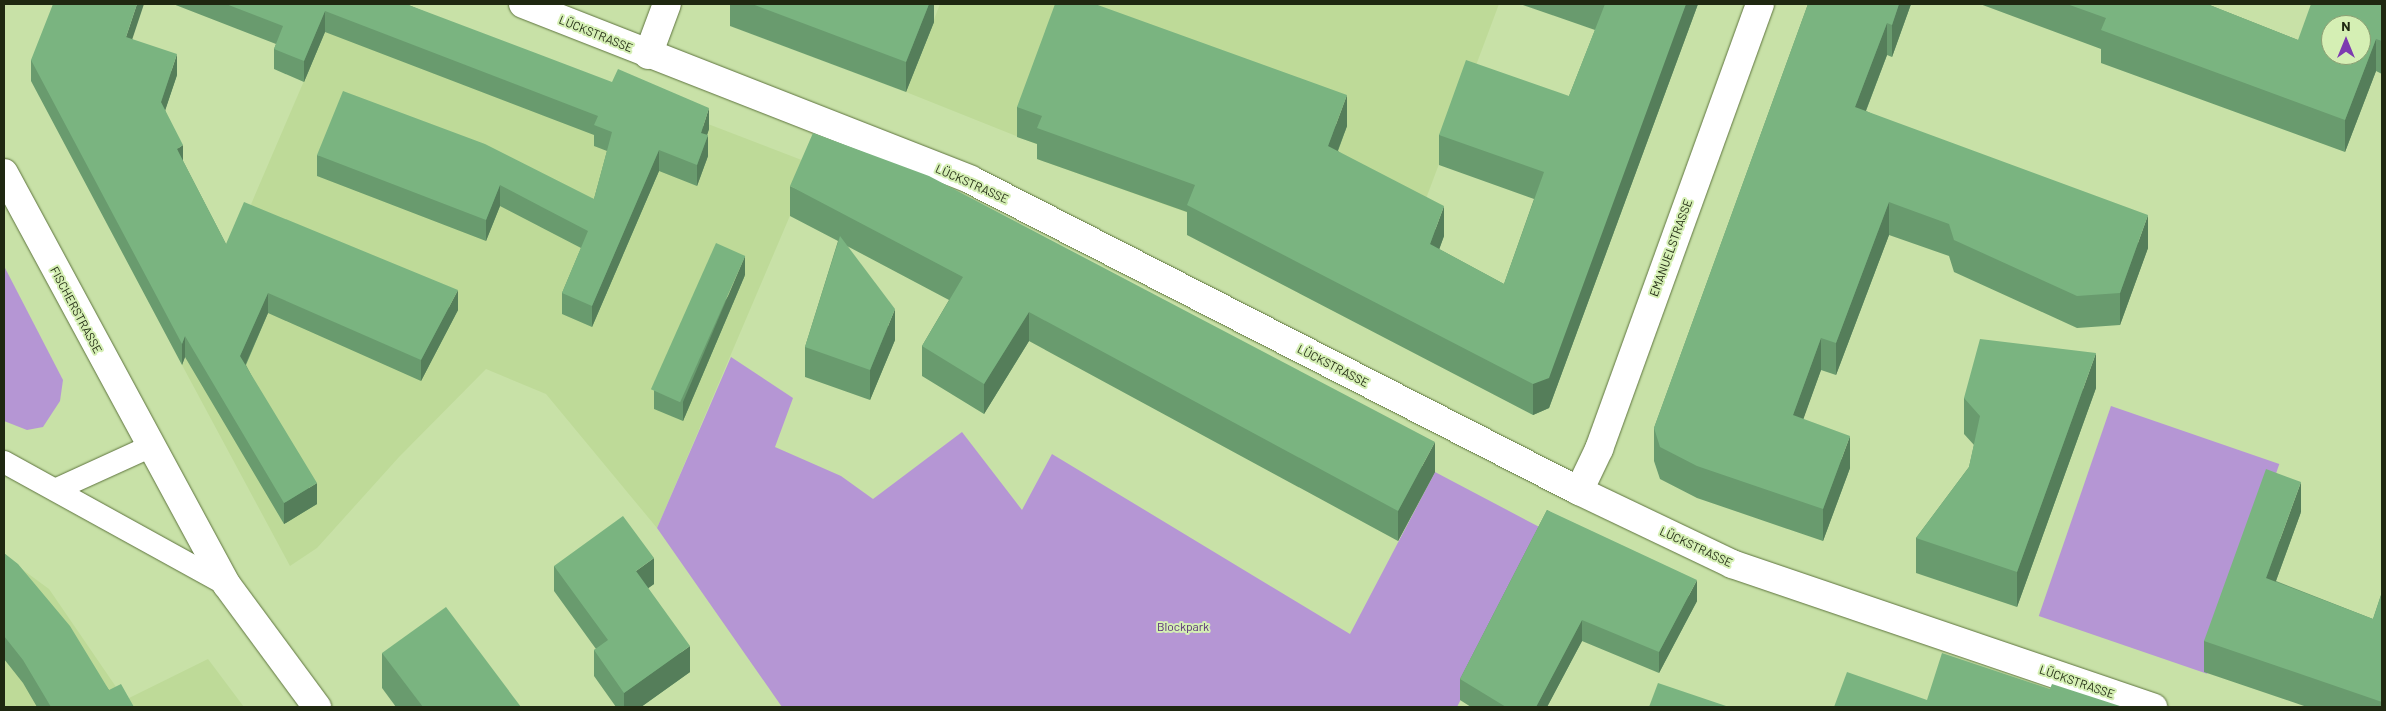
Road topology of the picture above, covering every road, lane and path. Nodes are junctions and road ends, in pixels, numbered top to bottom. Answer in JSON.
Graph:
{"nodes":[{"id":1,"x":522,"y":4,"type":"edge"},
{"id":2,"x":667,"y":4,"type":"edge"},
{"id":3,"x":1760,"y":4,"type":"edge"},
{"id":4,"x":648,"y":55,"type":"junction"},
{"id":5,"x":4,"y":173,"type":"edge"},
{"id":6,"x":149,"y":447,"type":"junction"},
{"id":7,"x":4,"y":462,"type":"edge"},
{"id":8,"x":57,"y":488,"type":"junction"},
{"id":9,"x":1579,"y":491,"type":"junction"},
{"id":10,"x":228,"y":585,"type":"junction"},
{"id":11,"x":317,"y":707,"type":"edge"},
{"id":12,"x":2152,"y":707,"type":"edge"}],
"edges":[{"from":1,"to":4,"type":"street","name":"LÜCKSTRASSE"},
{"from":2,"to":4,"type":"street"},
{"from":3,"to":9,"type":"street","name":"EMANUELSTRASSE"},
{"from":4,"to":9,"type":"street","name":"LÜCKSTRASSE"},
{"from":5,"to":6,"type":"street","name":"FISCHERSTRASSE"},
{"from":6,"to":8,"type":"lane"},
{"from":6,"to":10,"type":"street","name":"FISCHERSTRASSE"},
{"from":7,"to":8,"type":"lane","name":"FISCHERSTRASSE"},
{"from":8,"to":10,"type":"lane","name":"FISCHERSTRASSE"},
{"from":9,"to":12,"type":"street","name":"LÜCKSTRASSE"},
{"from":10,"to":11,"type":"street","name":"FISCHERSTRASSE"}]}
